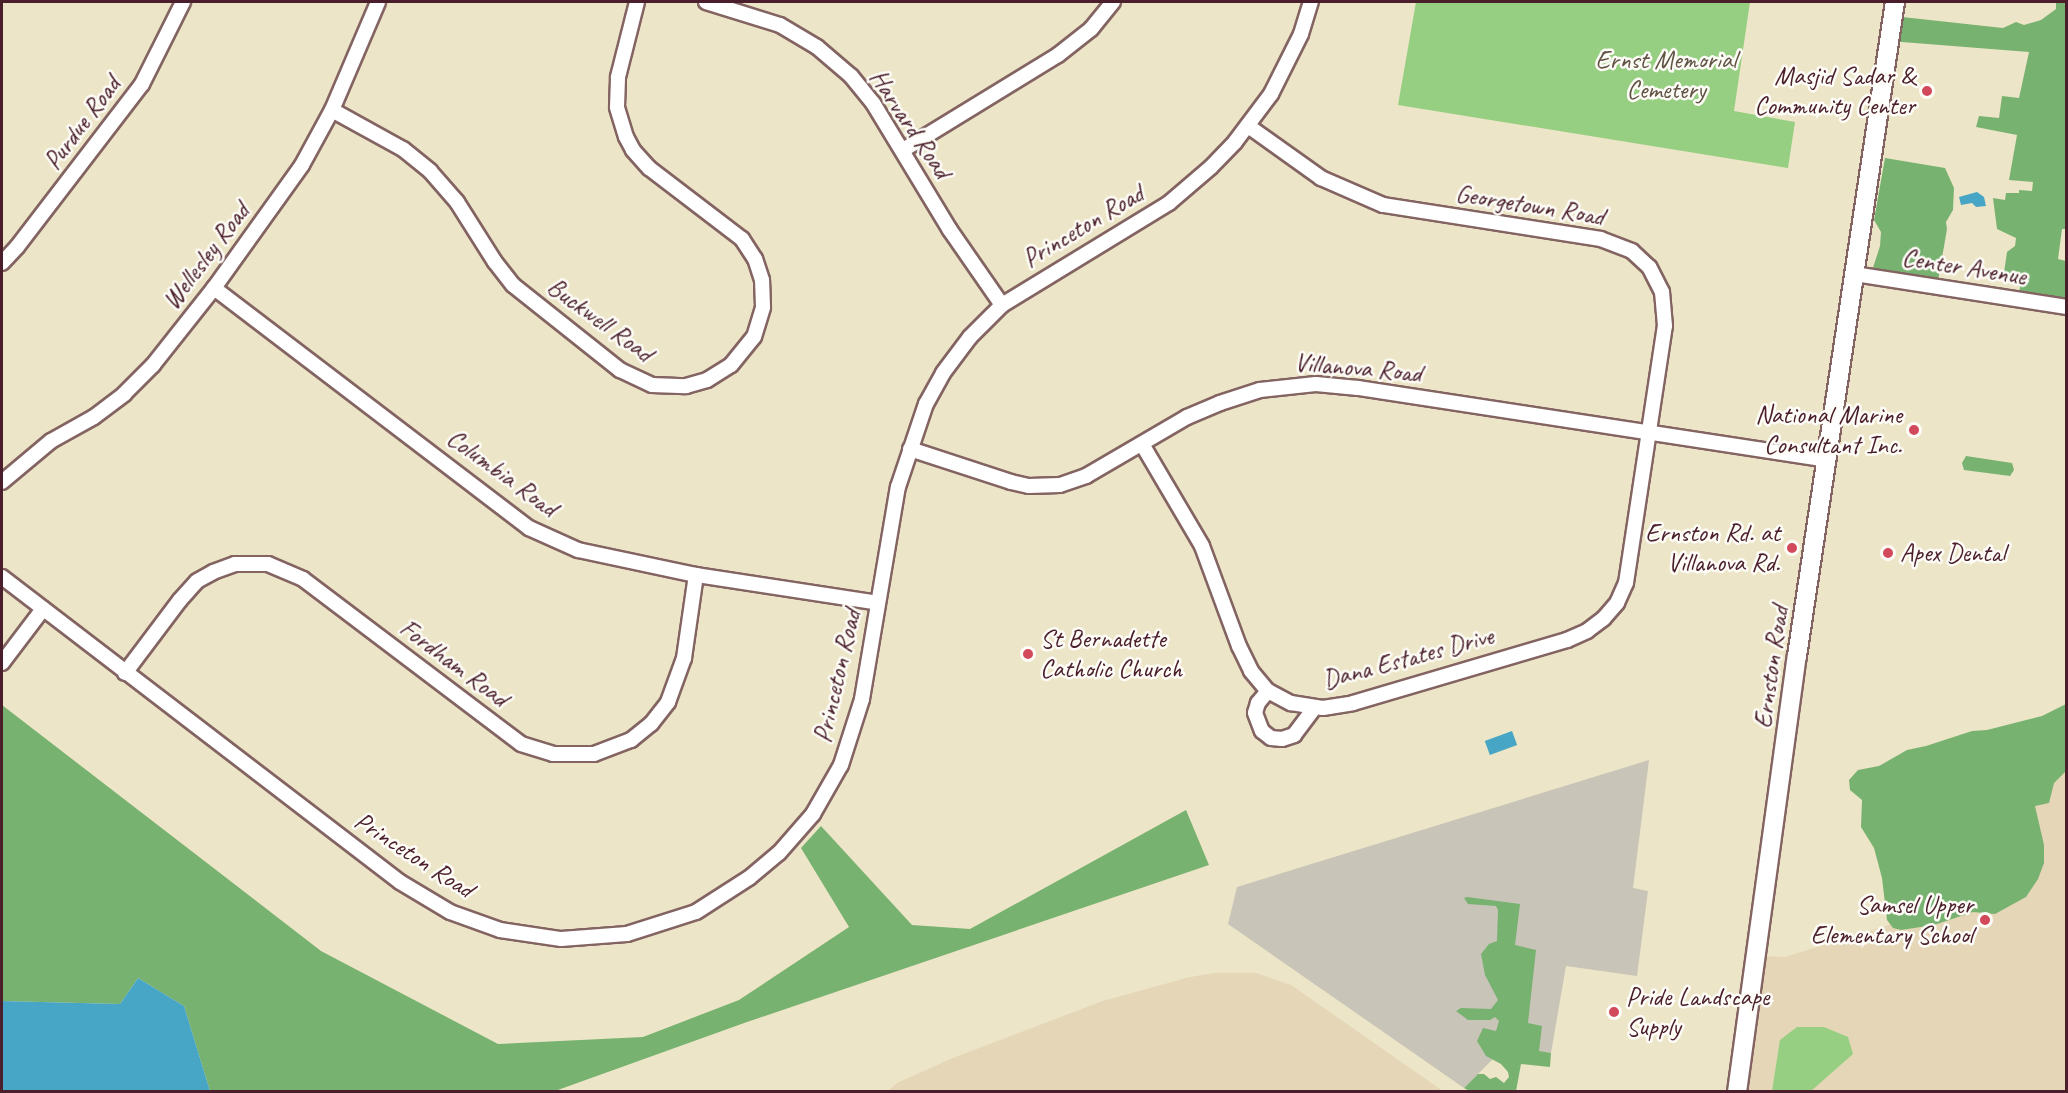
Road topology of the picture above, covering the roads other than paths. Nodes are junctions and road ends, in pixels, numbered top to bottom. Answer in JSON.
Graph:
{"nodes":[{"id":1,"x":183,"y":2,"type":"edge"},
{"id":2,"x":378,"y":2,"type":"edge"},
{"id":3,"x":637,"y":2,"type":"edge"},
{"id":4,"x":706,"y":2,"type":"edge"},
{"id":5,"x":1113,"y":2,"type":"edge"},
{"id":6,"x":1311,"y":2,"type":"edge"},
{"id":7,"x":1895,"y":2,"type":"edge"},
{"id":8,"x":332,"y":110,"type":"junction"},
{"id":9,"x":1248,"y":126,"type":"junction"},
{"id":10,"x":903,"y":150,"type":"junction"},
{"id":11,"x":2,"y":263,"type":"edge"},
{"id":12,"x":1854,"y":274,"type":"junction"},
{"id":13,"x":214,"y":288,"type":"junction"},
{"id":14,"x":1002,"y":305,"type":"junction"},
{"id":15,"x":2067,"y":307,"type":"edge"},
{"id":16,"x":1649,"y":432,"type":"junction"},
{"id":17,"x":1142,"y":444,"type":"junction"},
{"id":18,"x":910,"y":449,"type":"junction"},
{"id":19,"x":1827,"y":460,"type":"junction"},
{"id":20,"x":2,"y":482,"type":"edge"},
{"id":21,"x":696,"y":575,"type":"junction"},
{"id":22,"x":2,"y":577,"type":"edge"},
{"id":23,"x":878,"y":603,"type":"junction"},
{"id":24,"x":43,"y":609,"type":"junction"},
{"id":25,"x":2,"y":663,"type":"edge"},
{"id":26,"x":125,"y":673,"type":"junction"},
{"id":27,"x":1268,"y":691,"type":"junction"},
{"id":28,"x":1315,"y":707,"type":"junction"},
{"id":29,"x":1737,"y":1092,"type":"edge"}],
"edges":[{"from":1,"to":11,"type":"street","name":"Purdue Road"},
{"from":2,"to":8,"type":"street","name":"Wellesley Road"},
{"from":3,"to":8,"type":"street","name":"Buckwell Road"},
{"from":4,"to":10,"type":"street","name":"Harvard Road"},
{"from":5,"to":10,"type":"street"},
{"from":6,"to":9,"type":"street","name":"Princeton Road"},
{"from":7,"to":12,"type":"street","name":"Ernston Road"},
{"from":8,"to":13,"type":"street","name":"Wellesley Road"},
{"from":9,"to":14,"type":"street","name":"Princeton Road"},
{"from":9,"to":16,"type":"street","name":"Georgetown Road"},
{"from":10,"to":14,"type":"street","name":"Harvard Road"},
{"from":12,"to":15,"type":"street","name":"Center Avenue"},
{"from":12,"to":19,"type":"street","name":"Ernston Road"},
{"from":13,"to":20,"type":"street","name":"Wellesley Road"},
{"from":13,"to":21,"type":"street","name":"Columbia Road"},
{"from":14,"to":18,"type":"street","name":"Princeton Road"},
{"from":16,"to":17,"type":"street","name":"Villanova Road"},
{"from":16,"to":19,"type":"street","name":"Villanova Road"},
{"from":16,"to":28,"type":"street","name":"Dana Estates Drive"},
{"from":17,"to":18,"type":"street","name":"Villanova Road"},
{"from":17,"to":27,"type":"street","name":"Dana Estates Drive"},
{"from":18,"to":23,"type":"street","name":"Princeton Road"},
{"from":19,"to":29,"type":"street","name":"Ernston Road"},
{"from":21,"to":23,"type":"street","name":"Columbia Road"},
{"from":21,"to":26,"type":"street","name":"Fordham Road"},
{"from":22,"to":24,"type":"street","name":"Princeton Road"},
{"from":23,"to":26,"type":"street","name":"Princeton Road"},
{"from":24,"to":25,"type":"street"},
{"from":24,"to":26,"type":"street","name":"Princeton Road"},
{"from":27,"to":28,"type":"street","name":"Dana Estates Drive"},
{"from":27,"to":28,"type":"street"}]}
